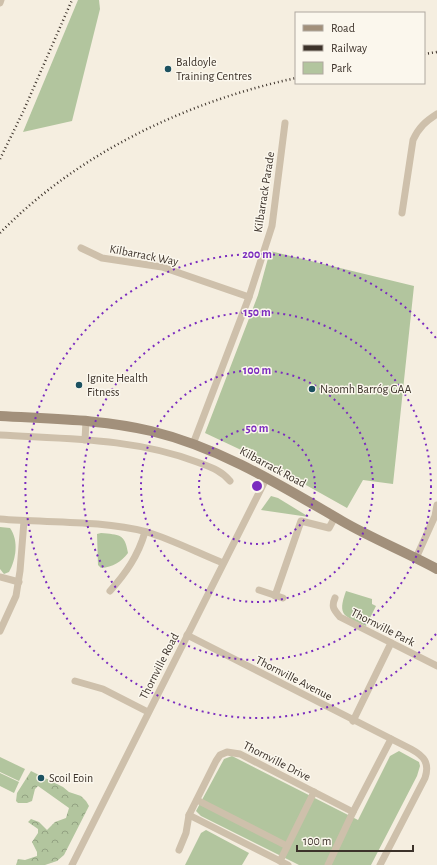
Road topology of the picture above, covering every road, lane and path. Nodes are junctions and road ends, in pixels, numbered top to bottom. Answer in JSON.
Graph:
{"nodes":[{"id":1,"x":1,"y":0,"type":"edge"},
{"id":2,"x":0,"y":3,"type":"edge"},
{"id":3,"x":437,"y":114,"type":"edge"},
{"id":4,"x":285,"y":123,"type":"dead end"},
{"id":5,"x":402,"y":213,"type":"dead end"},
{"id":6,"x":80,"y":248,"type":"dead end"},
{"id":7,"x":249,"y":297,"type":"junction"},
{"id":8,"x":0,"y":416,"type":"edge"},
{"id":9,"x":86,"y":421,"type":"junction"},
{"id":10,"x":0,"y":435,"type":"edge"},
{"id":11,"x":85,"y":440,"type":"junction"},
{"id":12,"x":193,"y":444,"type":"junction"},
{"id":13,"x":267,"y":477,"type":"junction"},
{"id":14,"x":230,"y":481,"type":"dead end"},
{"id":15,"x":437,"y":505,"type":"edge"},
{"id":16,"x":335,"y":517,"type":"junction"},
{"id":17,"x":0,"y":519,"type":"edge"},
{"id":18,"x":24,"y":521,"type":"junction"},
{"id":19,"x":145,"y":532,"type":"junction"},
{"id":20,"x":416,"y":558,"type":"junction"},
{"id":21,"x":223,"y":564,"type":"junction"},
{"id":22,"x":437,"y":569,"type":"edge"},
{"id":23,"x":0,"y":577,"type":"edge"},
{"id":24,"x":18,"y":582,"type":"junction"},
{"id":25,"x":259,"y":590,"type":"dead end"},
{"id":26,"x":110,"y":592,"type":"dead end"},
{"id":27,"x":275,"y":596,"type":"junction"},
{"id":28,"x":283,"y":598,"type":"dead end"},
{"id":29,"x":335,"y":598,"type":"dead end"},
{"id":30,"x":0,"y":631,"type":"edge"},
{"id":31,"x":187,"y":635,"type":"junction"},
{"id":32,"x":391,"y":644,"type":"junction"},
{"id":33,"x":437,"y":666,"type":"edge"},
{"id":34,"x":76,"y":681,"type":"dead end"},
{"id":35,"x":148,"y":712,"type":"junction"},
{"id":36,"x":353,"y":721,"type":"junction"},
{"id":37,"x":391,"y":739,"type":"junction"},
{"id":38,"x":314,"y":792,"type":"junction"},
{"id":39,"x":197,"y":800,"type":"junction"},
{"id":40,"x":353,"y":812,"type":"junction"},
{"id":41,"x":189,"y":815,"type":"junction"},
{"id":42,"x":288,"y":846,"type":"junction"},
{"id":43,"x":179,"y":850,"type":"dead end"},
{"id":44,"x":280,"y":861,"type":"junction"},
{"id":45,"x":72,"y":865,"type":"edge"},
{"id":46,"x":288,"y":865,"type":"edge"},
{"id":47,"x":328,"y":865,"type":"edge"},
{"id":48,"x":380,"y":865,"type":"edge"}],
"edges":[{"from":1,"to":2,"type":"street"},
{"from":3,"to":5,"type":"street"},
{"from":4,"to":7,"type":"street","name":"Kilbarrack Parade"},
{"from":6,"to":7,"type":"street","name":"Kilbarrack Way"},
{"from":7,"to":12,"type":"street","name":"Kilbarrack Parade"},
{"from":8,"to":9,"type":"main road","name":"Kilbarrack Road"},
{"from":9,"to":11,"type":"street"},
{"from":9,"to":12,"type":"main road","name":"Kilbarrack Road"},
{"from":10,"to":11,"type":"street"},
{"from":11,"to":14,"type":"street"},
{"from":12,"to":13,"type":"main road","name":"Kilbarrack Road"},
{"from":13,"to":16,"type":"main road","name":"Kilbarrack Road"},
{"from":13,"to":21,"type":"street","name":"Thornville Road"},
{"from":15,"to":20,"type":"street"},
{"from":16,"to":20,"type":"main road","name":"Kilbarrack Road"},
{"from":16,"to":27,"type":"street"},
{"from":17,"to":18,"type":"street"},
{"from":18,"to":19,"type":"street"},
{"from":18,"to":24,"type":"street"},
{"from":19,"to":21,"type":"street"},
{"from":19,"to":26,"type":"street"},
{"from":20,"to":22,"type":"main road","name":"Kilbarrack Road"},
{"from":21,"to":31,"type":"street","name":"Thornville Road"},
{"from":23,"to":24,"type":"street"},
{"from":24,"to":30,"type":"street"},
{"from":25,"to":27,"type":"street"},
{"from":27,"to":28,"type":"street"},
{"from":29,"to":32,"type":"street","name":"Thornville Park"},
{"from":31,"to":35,"type":"street","name":"Thornville Road"},
{"from":31,"to":36,"type":"street","name":"Thornville Avenue"},
{"from":32,"to":33,"type":"street","name":"Thornville Park"},
{"from":32,"to":36,"type":"street"},
{"from":34,"to":35,"type":"street"},
{"from":35,"to":45,"type":"street","name":"Thornville Road"},
{"from":36,"to":37,"type":"street","name":"Thornville Avenue"},
{"from":37,"to":40,"type":"street"},
{"from":37,"to":48,"type":"street","name":"Thornville Avenue"},
{"from":38,"to":39,"type":"street","name":"Thornville Drive"},
{"from":38,"to":40,"type":"street","name":"Thornville Drive"},
{"from":38,"to":42,"type":"street"},
{"from":39,"to":41,"type":"street","name":"Thornville Drive"},
{"from":39,"to":42,"type":"street"},
{"from":40,"to":47,"type":"street"},
{"from":41,"to":43,"type":"street","name":"Thornville Drive"},
{"from":41,"to":44,"type":"street"},
{"from":42,"to":44,"type":"street"},
{"from":44,"to":46,"type":"street"}]}
